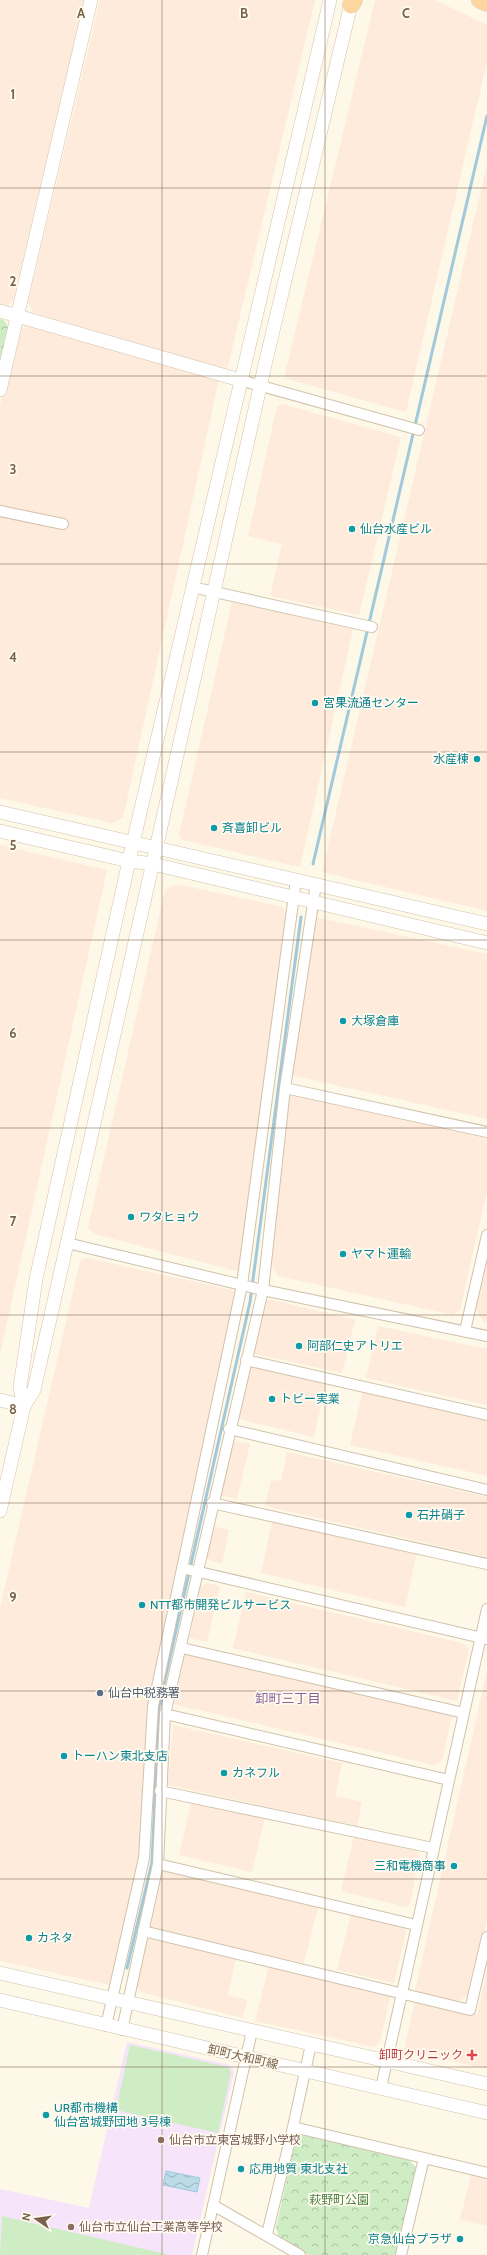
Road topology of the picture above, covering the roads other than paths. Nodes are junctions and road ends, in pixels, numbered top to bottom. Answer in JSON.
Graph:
{"nodes":[{"id":1,"x":91,"y":0,"type":"edge"},
{"id":2,"x":330,"y":0,"type":"edge"},
{"id":3,"x":480,"y":0,"type":"edge"},
{"id":4,"x":352,"y":2,"type":"edge"},
{"id":5,"x":487,"y":3,"type":"edge"},
{"id":6,"x":0,"y":311,"type":"edge"},
{"id":7,"x":17,"y":316,"type":"junction"},
{"id":8,"x":240,"y":380,"type":"junction"},
{"id":9,"x":261,"y":385,"type":"junction"},
{"id":10,"x":0,"y":390,"type":"edge"},
{"id":11,"x":414,"y":428,"type":"dead end"},
{"id":12,"x":0,"y":511,"type":"edge"},
{"id":13,"x":62,"y":524,"type":"dead end"},
{"id":14,"x":192,"y":587,"type":"junction"},
{"id":15,"x":214,"y":592,"type":"junction"},
{"id":16,"x":372,"y":627,"type":"dead end"},
{"id":17,"x":0,"y":812,"type":"edge"},
{"id":18,"x":0,"y":831,"type":"edge"},
{"id":19,"x":133,"y":843,"type":"junction"},
{"id":20,"x":157,"y":848,"type":"junction"},
{"id":21,"x":129,"y":861,"type":"junction"},
{"id":22,"x":153,"y":864,"type":"junction"},
{"id":23,"x":296,"y":880,"type":"junction"},
{"id":24,"x":316,"y":884,"type":"junction"},
{"id":25,"x":293,"y":897,"type":"junction"},
{"id":26,"x":313,"y":902,"type":"junction"},
{"id":27,"x":487,"y":924,"type":"edge"},
{"id":28,"x":487,"y":942,"type":"edge"},
{"id":29,"x":285,"y":1088,"type":"junction"},
{"id":30,"x":487,"y":1132,"type":"edge"},
{"id":31,"x":487,"y":1235,"type":"edge"},
{"id":32,"x":67,"y":1243,"type":"junction"},
{"id":33,"x":243,"y":1285,"type":"junction"},
{"id":34,"x":260,"y":1289,"type":"junction"},
{"id":35,"x":465,"y":1331,"type":"junction"},
{"id":36,"x":487,"y":1336,"type":"edge"},
{"id":37,"x":246,"y":1360,"type":"junction"},
{"id":38,"x":0,"y":1400,"type":"edge"},
{"id":39,"x":24,"y":1406,"type":"junction"},
{"id":40,"x":487,"y":1415,"type":"edge"},
{"id":41,"x":229,"y":1429,"type":"junction"},
{"id":42,"x":487,"y":1490,"type":"edge"},
{"id":43,"x":212,"y":1503,"type":"junction"},
{"id":44,"x":0,"y":1511,"type":"edge"},
{"id":45,"x":487,"y":1564,"type":"edge"},
{"id":46,"x":182,"y":1568,"type":"junction"},
{"id":47,"x":198,"y":1572,"type":"junction"},
{"id":48,"x":487,"y":1609,"type":"edge"},
{"id":49,"x":484,"y":1639,"type":"edge"},
{"id":50,"x":182,"y":1648,"type":"junction"},
{"id":51,"x":464,"y":1713,"type":"junction"},
{"id":52,"x":165,"y":1714,"type":"junction"},
{"id":53,"x":449,"y":1780,"type":"junction"},
{"id":54,"x":160,"y":1790,"type":"junction"},
{"id":55,"x":433,"y":1848,"type":"junction"},
{"id":56,"x":158,"y":1864,"type":"junction"},
{"id":57,"x":416,"y":1925,"type":"junction"},
{"id":58,"x":144,"y":1932,"type":"junction"},
{"id":59,"x":487,"y":1937,"type":"edge"},
{"id":60,"x":0,"y":1973,"type":"edge"},
{"id":61,"x":401,"y":1992,"type":"junction"},
{"id":62,"x":112,"y":1999,"type":"junction"},
{"id":63,"x":0,"y":2000,"type":"edge"},
{"id":64,"x":128,"y":2002,"type":"junction"},
{"id":65,"x":106,"y":2026,"type":"junction"},
{"id":66,"x":122,"y":2030,"type":"junction"},
{"id":67,"x":252,"y":2031,"type":"junction"},
{"id":68,"x":311,"y":2044,"type":"junction"},
{"id":69,"x":247,"y":2057,"type":"junction"},
{"id":70,"x":387,"y":2060,"type":"junction"},
{"id":71,"x":305,"y":2070,"type":"junction"},
{"id":72,"x":487,"y":2084,"type":"edge"},
{"id":73,"x":381,"y":2088,"type":"junction"},
{"id":74,"x":487,"y":2113,"type":"edge"},
{"id":75,"x":293,"y":2127,"type":"junction"},
{"id":76,"x":424,"y":2158,"type":"junction"},
{"id":77,"x":487,"y":2173,"type":"edge"},
{"id":78,"x":213,"y":2205,"type":"junction"},
{"id":79,"x":267,"y":2234,"type":"junction"},
{"id":80,"x":202,"y":2255,"type":"edge"},
{"id":81,"x":300,"y":2255,"type":"edge"},
{"id":82,"x":401,"y":2255,"type":"edge"}],
"edges":[{"from":1,"to":7,"type":"street"},
{"from":2,"to":8,"type":"street"},
{"from":3,"to":5,"type":"highway"},
{"from":4,"to":9,"type":"street"},
{"from":6,"to":7,"type":"street"},
{"from":7,"to":8,"type":"street"},
{"from":7,"to":10,"type":"street"},
{"from":8,"to":9,"type":"street"},
{"from":8,"to":14,"type":"street"},
{"from":9,"to":11,"type":"street"},
{"from":9,"to":15,"type":"street"},
{"from":12,"to":13,"type":"street"},
{"from":14,"to":15,"type":"street"},
{"from":14,"to":19,"type":"street"},
{"from":15,"to":16,"type":"street"},
{"from":15,"to":20,"type":"street"},
{"from":17,"to":19,"type":"street"},
{"from":18,"to":21,"type":"street"},
{"from":19,"to":20,"type":"street"},
{"from":19,"to":21,"type":"street"},
{"from":20,"to":22,"type":"street"},
{"from":20,"to":23,"type":"street"},
{"from":21,"to":22,"type":"street"},
{"from":21,"to":39,"type":"street"},
{"from":22,"to":25,"type":"street"},
{"from":22,"to":32,"type":"street"},
{"from":23,"to":24,"type":"street"},
{"from":23,"to":25,"type":"street"},
{"from":24,"to":26,"type":"street"},
{"from":24,"to":27,"type":"street"},
{"from":25,"to":26,"type":"street"},
{"from":25,"to":33,"type":"street"},
{"from":26,"to":28,"type":"street"},
{"from":26,"to":29,"type":"street"},
{"from":29,"to":30,"type":"street"},
{"from":29,"to":34,"type":"street"},
{"from":31,"to":35,"type":"street"},
{"from":32,"to":33,"type":"street"},
{"from":32,"to":39,"type":"street"},
{"from":33,"to":34,"type":"street"},
{"from":33,"to":46,"type":"street"},
{"from":34,"to":35,"type":"street"},
{"from":34,"to":37,"type":"street"},
{"from":35,"to":36,"type":"street"},
{"from":37,"to":40,"type":"street"},
{"from":37,"to":41,"type":"street"},
{"from":38,"to":39,"type":"street"},
{"from":39,"to":44,"type":"street"},
{"from":41,"to":42,"type":"street"},
{"from":41,"to":43,"type":"street"},
{"from":43,"to":45,"type":"street"},
{"from":43,"to":47,"type":"street"},
{"from":46,"to":47,"type":"street"},
{"from":46,"to":62,"type":"street"},
{"from":47,"to":49,"type":"street"},
{"from":47,"to":50,"type":"street"},
{"from":48,"to":49,"type":"street"},
{"from":49,"to":51,"type":"street"},
{"from":50,"to":51,"type":"street"},
{"from":50,"to":52,"type":"street"},
{"from":51,"to":53,"type":"street"},
{"from":52,"to":53,"type":"street"},
{"from":52,"to":54,"type":"street"},
{"from":53,"to":55,"type":"street"},
{"from":54,"to":55,"type":"street"},
{"from":54,"to":56,"type":"street"},
{"from":55,"to":57,"type":"street"},
{"from":56,"to":57,"type":"street"},
{"from":56,"to":58,"type":"street"},
{"from":57,"to":61,"type":"street"},
{"from":58,"to":61,"type":"street"},
{"from":58,"to":64,"type":"street"},
{"from":59,"to":61,"type":"street"},
{"from":60,"to":62,"type":"street"},
{"from":61,"to":70,"type":"street"},
{"from":62,"to":64,"type":"street"},
{"from":62,"to":65,"type":"street"},
{"from":63,"to":65,"type":"street","name":"卸町大和町線"},
{"from":64,"to":66,"type":"street"},
{"from":64,"to":67,"type":"street"},
{"from":65,"to":66,"type":"street","name":"卸町大和町線"},
{"from":66,"to":69,"type":"street","name":"卸町大和町線"},
{"from":67,"to":68,"type":"street"},
{"from":67,"to":69,"type":"street"},
{"from":68,"to":70,"type":"street"},
{"from":68,"to":71,"type":"street"},
{"from":69,"to":71,"type":"street","name":"卸町大和町線"},
{"from":69,"to":78,"type":"street"},
{"from":70,"to":72,"type":"street"},
{"from":70,"to":73,"type":"street"},
{"from":71,"to":73,"type":"street","name":"卸町大和町線"},
{"from":71,"to":75,"type":"street"},
{"from":73,"to":74,"type":"street","name":"卸町大和町線"},
{"from":75,"to":76,"type":"street"},
{"from":75,"to":79,"type":"street"},
{"from":76,"to":77,"type":"street"},
{"from":76,"to":82,"type":"street"},
{"from":78,"to":79,"type":"street"},
{"from":78,"to":80,"type":"street"},
{"from":79,"to":81,"type":"street"}]}
